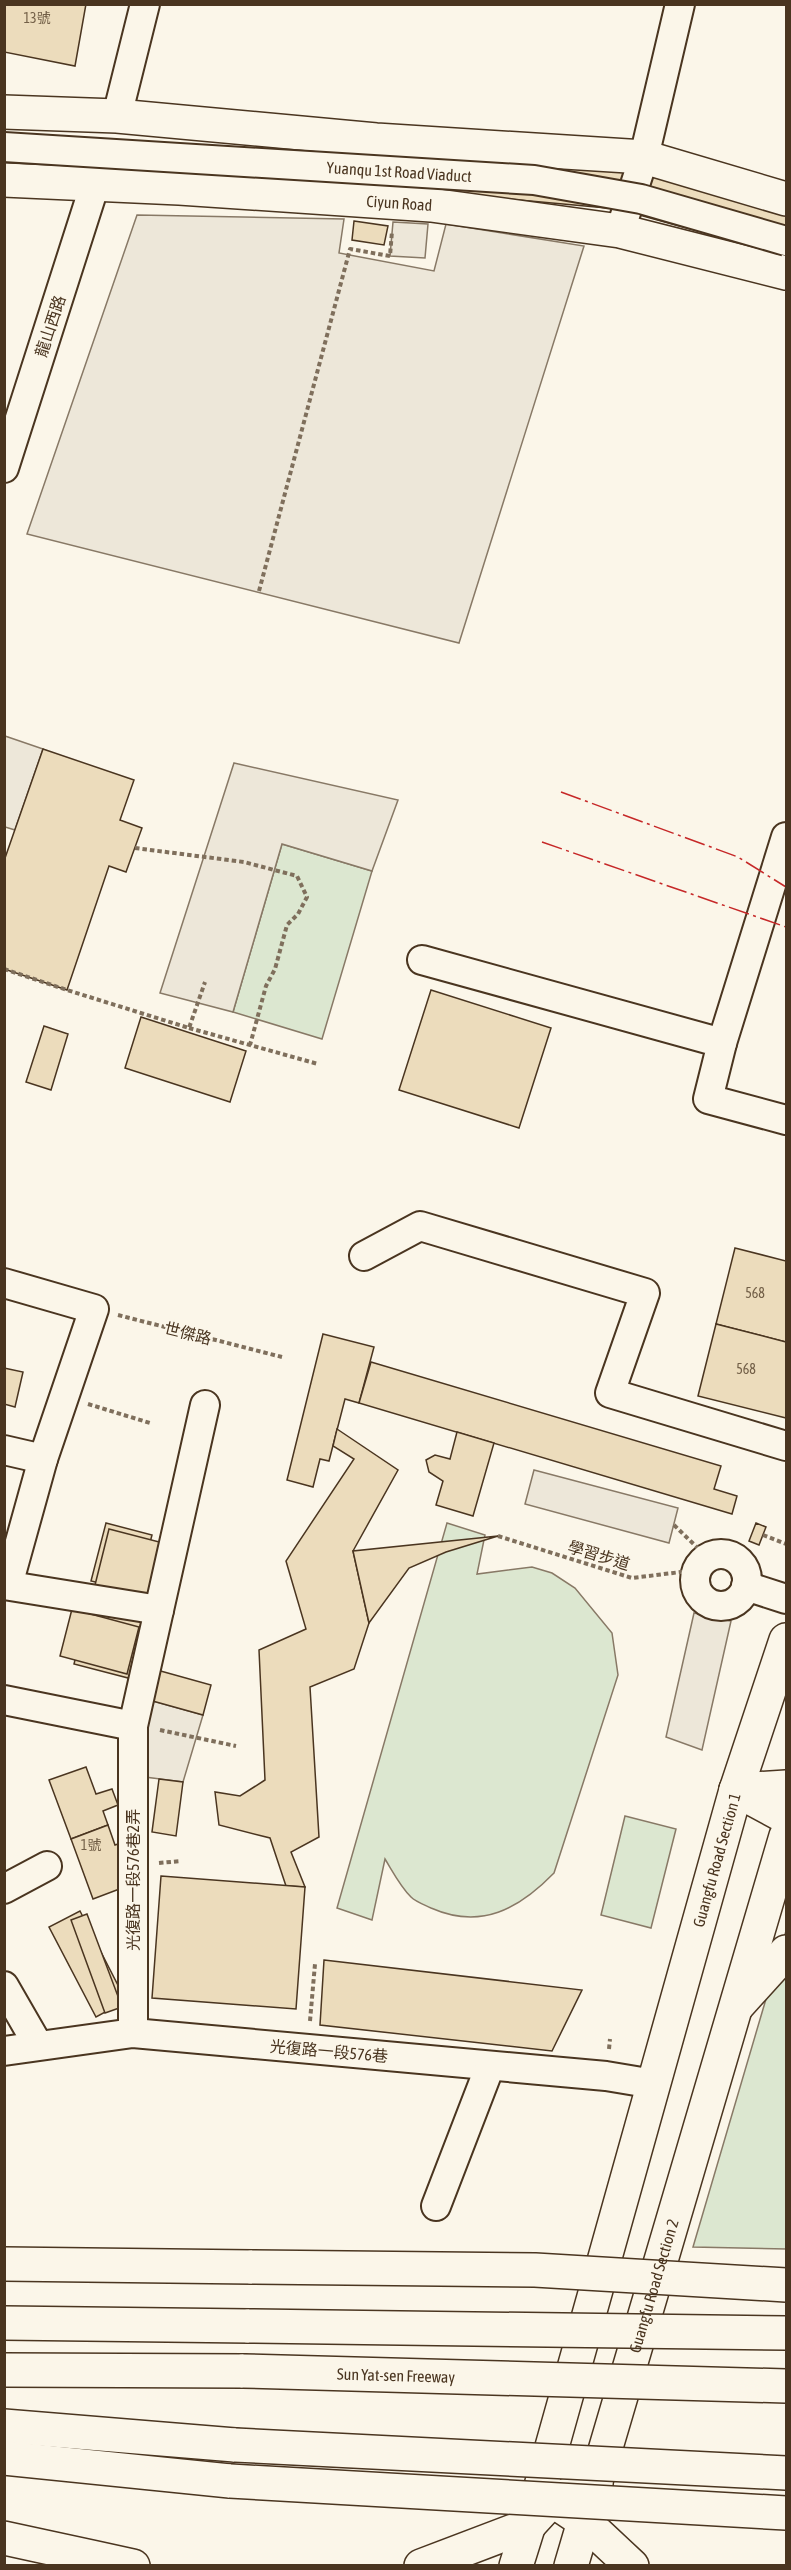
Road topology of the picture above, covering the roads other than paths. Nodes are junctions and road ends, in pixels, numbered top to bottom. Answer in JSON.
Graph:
{"nodes":[{"id":1,"x":145,"y":4,"type":"edge"},
{"id":2,"x":680,"y":4,"type":"edge"},
{"id":3,"x":4,"y":112,"type":"edge"},
{"id":4,"x":117,"y":116,"type":"junction"},
{"id":5,"x":419,"y":142,"type":"junction"},
{"id":6,"x":4,"y":147,"type":"edge"},
{"id":7,"x":648,"y":165,"type":"junction"},
{"id":8,"x":4,"y":180,"type":"edge"},
{"id":9,"x":95,"y":183,"type":"junction"},
{"id":10,"x":786,"y":199,"type":"edge"},
{"id":11,"x":410,"y":206,"type":"junction"},
{"id":12,"x":620,"y":231,"type":"junction"},
{"id":13,"x":786,"y":241,"type":"edge"},
{"id":14,"x":786,"y":273,"type":"edge"},
{"id":15,"x":4,"y":468,"type":"edge"},
{"id":16,"x":786,"y":837,"type":"edge"},
{"id":17,"x":422,"y":960,"type":"dead end"},
{"id":18,"x":722,"y":1043,"type":"junction"},
{"id":19,"x":786,"y":1120,"type":"edge"},
{"id":20,"x":364,"y":1256,"type":"dead end"},
{"id":21,"x":4,"y":1283,"type":"edge"},
{"id":22,"x":205,"y":1406,"type":"dead end"},
{"id":23,"x":786,"y":1446,"type":"edge"},
{"id":24,"x":4,"y":1450,"type":"edge"},
{"id":25,"x":43,"y":1459,"type":"junction"},
{"id":26,"x":6,"y":1585,"type":"edge"},
{"id":27,"x":746,"y":1586,"type":"junction"},
{"id":28,"x":786,"y":1599,"type":"edge"},
{"id":29,"x":159,"y":1610,"type":"junction"},
{"id":30,"x":786,"y":1640,"type":"edge"},
{"id":31,"x":4,"y":1700,"type":"edge"},
{"id":32,"x":133,"y":1726,"type":"junction"},
{"id":33,"x":786,"y":1787,"type":"edge"},
{"id":34,"x":735,"y":1790,"type":"junction"},
{"id":35,"x":786,"y":1817,"type":"edge"},
{"id":36,"x":786,"y":1836,"type":"edge"},
{"id":37,"x":47,"y":1866,"type":"dead end"},
{"id":38,"x":4,"y":1889,"type":"edge"},
{"id":39,"x":786,"y":1952,"type":"edge"},
{"id":40,"x":4,"y":1986,"type":"edge"},
{"id":41,"x":738,"y":2006,"type":"junction"},
{"id":42,"x":133,"y":2033,"type":"junction"},
{"id":43,"x":38,"y":2045,"type":"junction"},
{"id":44,"x":4,"y":2050,"type":"edge"},
{"id":45,"x":490,"y":2066,"type":"junction"},
{"id":46,"x":654,"y":2084,"type":"junction"},
{"id":47,"x":436,"y":2206,"type":"dead end"},
{"id":48,"x":4,"y":2264,"type":"edge"},
{"id":49,"x":786,"y":2285,"type":"edge"},
{"id":50,"x":4,"y":2323,"type":"edge"},
{"id":51,"x":786,"y":2333,"type":"edge"},
{"id":52,"x":4,"y":2370,"type":"edge"},
{"id":53,"x":786,"y":2386,"type":"edge"},
{"id":54,"x":4,"y":2426,"type":"edge"},
{"id":55,"x":4,"y":2458,"type":"edge"},
{"id":56,"x":786,"y":2473,"type":"edge"},
{"id":57,"x":596,"y":2485,"type":"junction"},
{"id":58,"x":547,"y":2493,"type":"junction"},
{"id":59,"x":786,"y":2513,"type":"edge"},
{"id":60,"x":585,"y":2522,"type":"junction"},
{"id":61,"x":529,"y":2525,"type":"junction"},
{"id":62,"x":4,"y":2538,"type":"edge"},
{"id":63,"x":125,"y":2565,"type":"edge"},
{"id":64,"x":421,"y":2565,"type":"edge"},
{"id":65,"x":516,"y":2565,"type":"edge"},
{"id":66,"x":571,"y":2565,"type":"edge"},
{"id":67,"x":632,"y":2565,"type":"edge"}],
"edges":[{"from":1,"to":4,"type":"street"},
{"from":2,"to":7,"type":"street"},
{"from":3,"to":4,"type":"main road"},
{"from":4,"to":5,"type":"main road"},
{"from":5,"to":7,"type":"main road"},
{"from":5,"to":11,"type":"street"},
{"from":6,"to":13,"type":"street","name":"Yuanqu 1st Road Viaduct","bridge":true},
{"from":7,"to":10,"type":"main road"},
{"from":7,"to":12,"type":"street"},
{"from":8,"to":9,"type":"main road","name":"Ciyun Road"},
{"from":9,"to":11,"type":"main road","name":"Ciyun Road"},
{"from":9,"to":15,"type":"street","name":"龍山西路"},
{"from":11,"to":12,"type":"main road","name":"Ciyun Road"},
{"from":12,"to":14,"type":"main road","name":"Ciyun Road"},
{"from":16,"to":18,"type":"street"},
{"from":17,"to":18,"type":"street"},
{"from":18,"to":19,"type":"street"},
{"from":20,"to":23,"type":"street"},
{"from":21,"to":25,"type":"street"},
{"from":22,"to":29,"type":"street","name":"光復路一段576巷2弄"},
{"from":24,"to":25,"type":"street"},
{"from":25,"to":26,"type":"street"},
{"from":26,"to":29,"type":"street"},
{"from":27,"to":27,"type":"street"},
{"from":27,"to":28,"type":"street"},
{"from":29,"to":32,"type":"street","name":"光復路一段576巷2弄"},
{"from":30,"to":34,"type":"main road","name":"Guangfu Road Section 1"},
{"from":31,"to":32,"type":"street"},
{"from":32,"to":42,"type":"street","name":"光復路一段576巷2弄"},
{"from":33,"to":34,"type":"main road"},
{"from":34,"to":35,"type":"main road"},
{"from":34,"to":46,"type":"main road","name":"Guangfu Road Section 1"},
{"from":36,"to":41,"type":"main road"},
{"from":37,"to":38,"type":"street"},
{"from":39,"to":41,"type":"main road"},
{"from":40,"to":43,"type":"street"},
{"from":41,"to":57,"type":"main road","name":"Guangfu Road Section 2"},
{"from":42,"to":43,"type":"street","name":"光復路一段576巷"},
{"from":42,"to":45,"type":"street","name":"光復路一段576巷"},
{"from":43,"to":44,"type":"street","name":"光復路一段576巷"},
{"from":45,"to":46,"type":"street","name":"光復路一段576巷"},
{"from":45,"to":47,"type":"street"},
{"from":46,"to":58,"type":"main road"},
{"from":48,"to":49,"type":"main road","bridge":true},
{"from":50,"to":51,"type":"main road","bridge":true},
{"from":52,"to":53,"type":"main road","name":"Sun Yat-sen Freeway","bridge":true},
{"from":54,"to":56,"type":"main road","bridge":true},
{"from":55,"to":59,"type":"main road","bridge":true},
{"from":57,"to":58,"type":"main road"},
{"from":57,"to":60,"type":"main road","name":"Guangfu Road Section 2"},
{"from":58,"to":60,"type":"main road"},
{"from":58,"to":61,"type":"main road"},
{"from":60,"to":66,"type":"main road","name":"Guangfu Road Section 2"},
{"from":60,"to":67,"type":"main road"},
{"from":61,"to":64,"type":"main road"},
{"from":61,"to":65,"type":"main road"},
{"from":62,"to":63,"type":"main road"}]}
